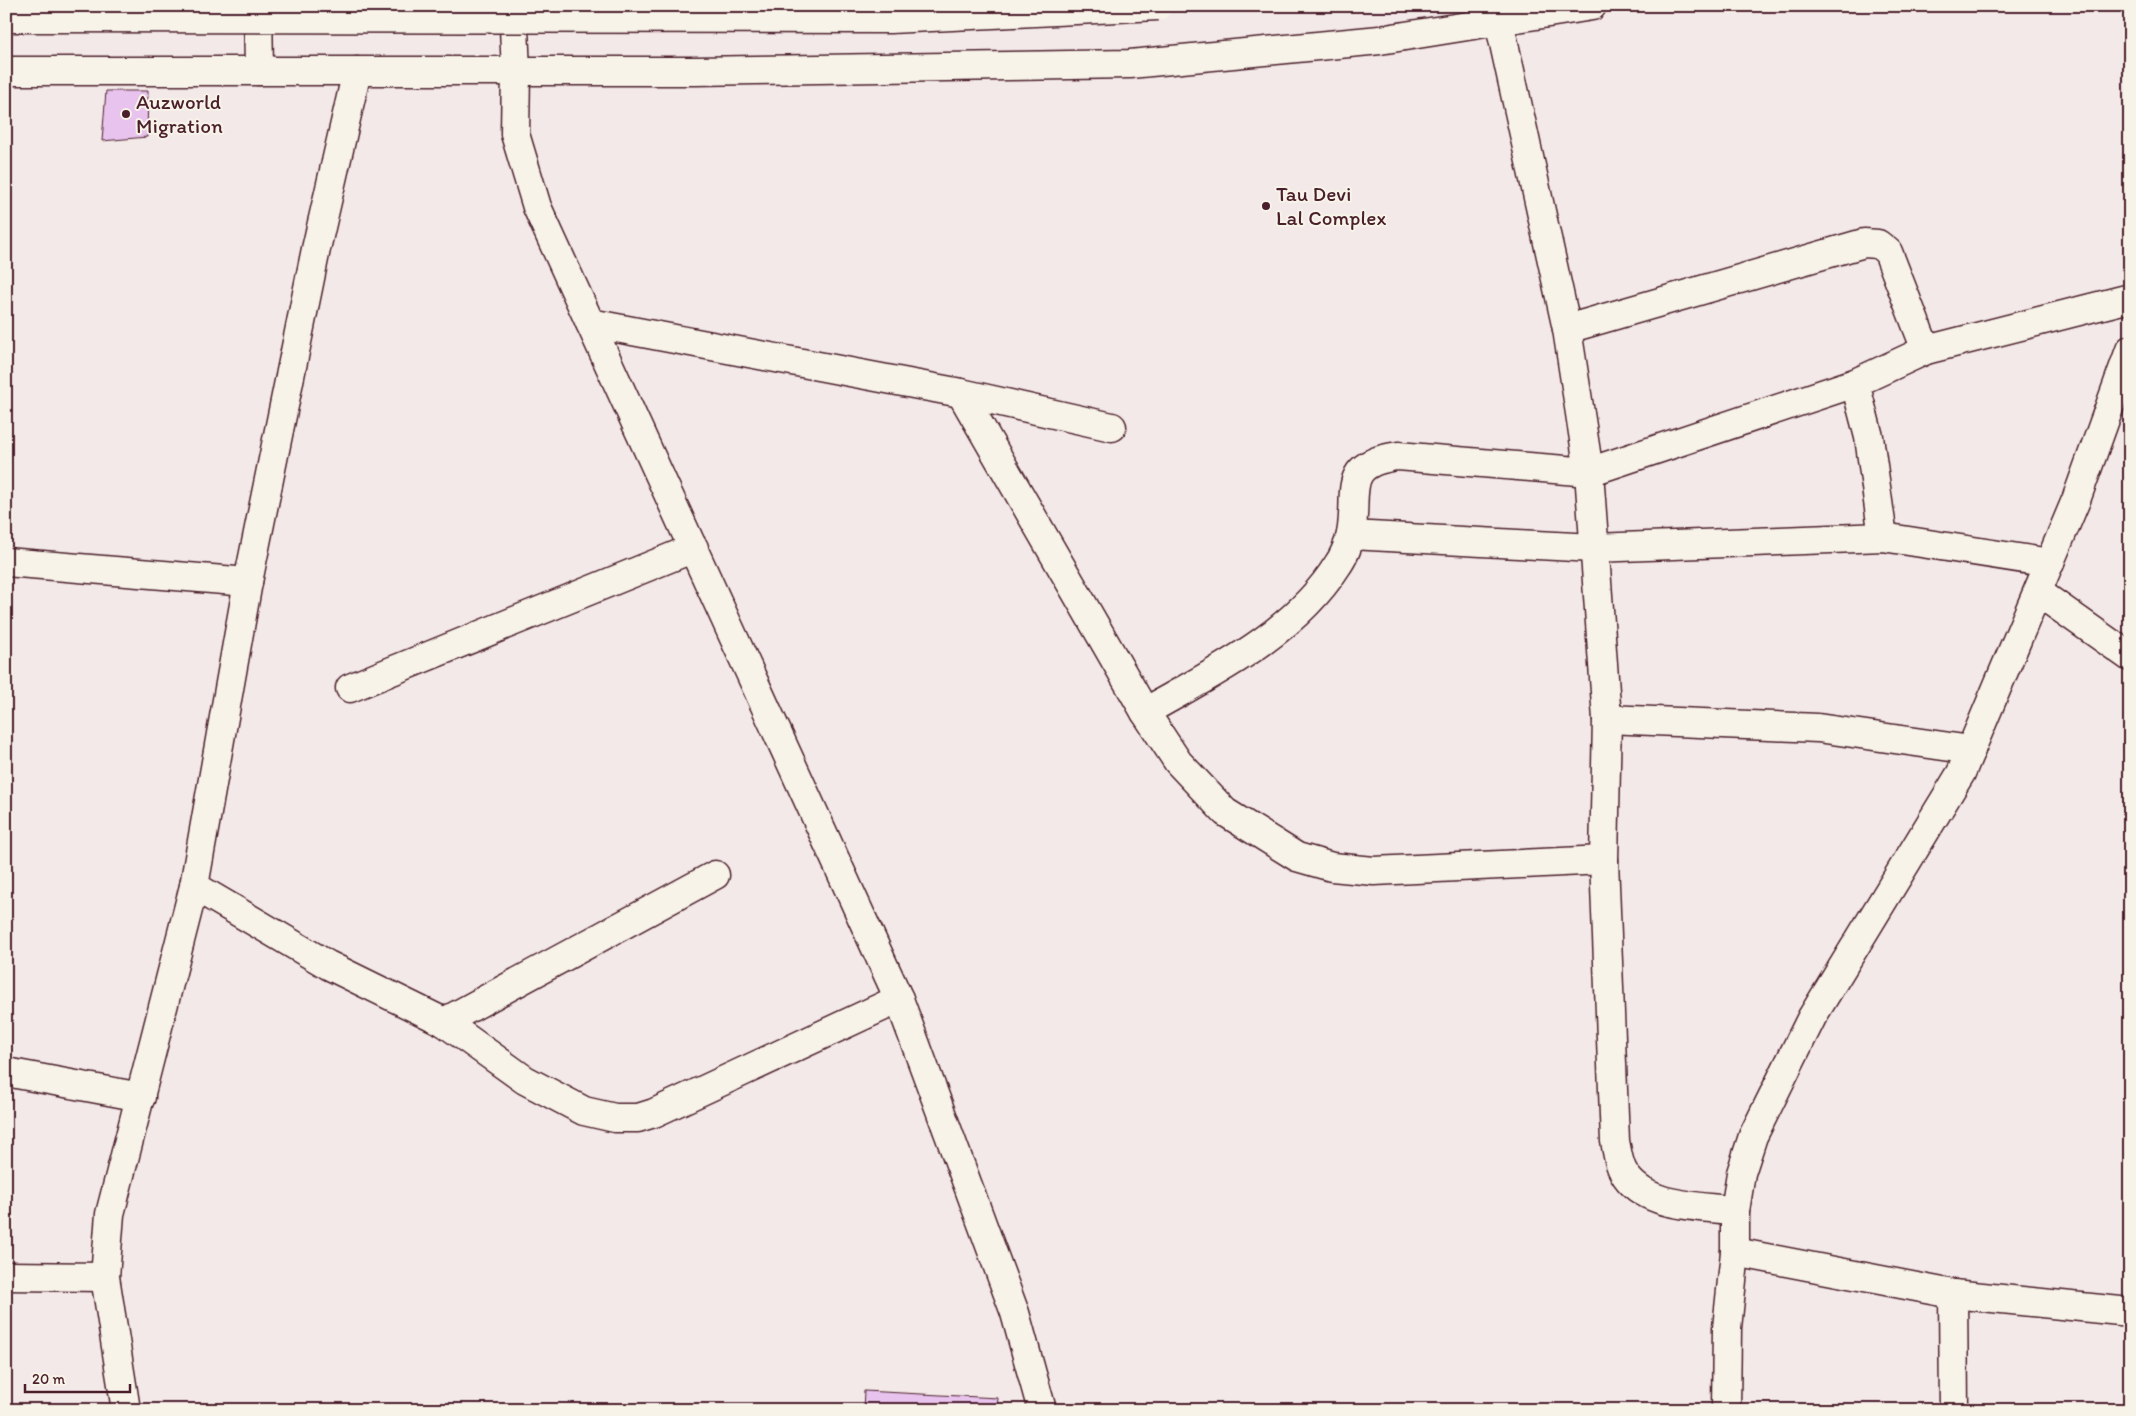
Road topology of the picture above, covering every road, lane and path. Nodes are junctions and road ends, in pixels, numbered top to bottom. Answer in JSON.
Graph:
{"nodes":[{"id":1,"x":258,"y":6,"type":"edge"},
{"id":2,"x":513,"y":6,"type":"edge"},
{"id":3,"x":1158,"y":6,"type":"edge"},
{"id":4,"x":1592,"y":6,"type":"edge"},
{"id":5,"x":6,"y":18,"type":"edge"},
{"id":6,"x":1499,"y":21,"type":"junction"},
{"id":7,"x":6,"y":71,"type":"edge"},
{"id":8,"x":259,"y":71,"type":"junction"},
{"id":9,"x":357,"y":71,"type":"junction"},
{"id":10,"x":516,"y":71,"type":"junction"},
{"id":11,"x":2130,"y":298,"type":"edge"},
{"id":12,"x":590,"y":323,"type":"junction"},
{"id":13,"x":1567,"y":329,"type":"junction"},
{"id":14,"x":1926,"y":350,"type":"junction"},
{"id":15,"x":2130,"y":350,"type":"edge"},
{"id":16,"x":1855,"y":383,"type":"junction"},
{"id":17,"x":961,"y":393,"type":"junction"},
{"id":18,"x":1112,"y":427,"type":"dead end"},
{"id":19,"x":1589,"y":472,"type":"junction"},
{"id":20,"x":1351,"y":535,"type":"junction"},
{"id":21,"x":1883,"y":536,"type":"junction"},
{"id":22,"x":694,"y":548,"type":"junction"},
{"id":23,"x":1594,"y":548,"type":"junction"},
{"id":24,"x":6,"y":562,"type":"edge"},
{"id":25,"x":2050,"y":563,"type":"junction"},
{"id":26,"x":248,"y":582,"type":"junction"},
{"id":27,"x":2038,"y":592,"type":"junction"},
{"id":28,"x":2130,"y":657,"type":"edge"},
{"id":29,"x":350,"y":688,"type":"dead end"},
{"id":30,"x":1146,"y":712,"type":"junction"},
{"id":31,"x":1607,"y":719,"type":"junction"},
{"id":32,"x":1971,"y":750,"type":"junction"},
{"id":33,"x":1604,"y":860,"type":"junction"},
{"id":34,"x":716,"y":876,"type":"dead end"},
{"id":35,"x":194,"y":886,"type":"junction"},
{"id":36,"x":899,"y":999,"type":"junction"},
{"id":37,"x":444,"y":1022,"type":"junction"},
{"id":38,"x":6,"y":1072,"type":"edge"},
{"id":39,"x":141,"y":1097,"type":"junction"},
{"id":40,"x":1735,"y":1211,"type":"junction"},
{"id":41,"x":1735,"y":1252,"type":"junction"},
{"id":42,"x":6,"y":1276,"type":"edge"},
{"id":43,"x":105,"y":1277,"type":"junction"},
{"id":44,"x":1953,"y":1294,"type":"junction"},
{"id":45,"x":2130,"y":1312,"type":"edge"},
{"id":46,"x":126,"y":1410,"type":"edge"},
{"id":47,"x":1042,"y":1410,"type":"edge"},
{"id":48,"x":1726,"y":1410,"type":"edge"},
{"id":49,"x":1954,"y":1410,"type":"edge"}],
"edges":[{"from":1,"to":8,"type":"main road"},
{"from":2,"to":10,"type":"main road"},
{"from":3,"to":5,"type":"main road","bridge":true},
{"from":4,"to":6,"type":"main road"},
{"from":6,"to":10,"type":"main road"},
{"from":6,"to":13,"type":"main road"},
{"from":7,"to":8,"type":"main road"},
{"from":8,"to":9,"type":"main road"},
{"from":9,"to":10,"type":"main road"},
{"from":9,"to":26,"type":"main road"},
{"from":10,"to":12,"type":"main road"},
{"from":11,"to":14,"type":"main road"},
{"from":12,"to":17,"type":"main road"},
{"from":12,"to":22,"type":"main road"},
{"from":13,"to":14,"type":"main road"},
{"from":13,"to":19,"type":"main road"},
{"from":14,"to":16,"type":"main road"},
{"from":15,"to":25,"type":"main road"},
{"from":16,"to":19,"type":"main road"},
{"from":16,"to":21,"type":"main road"},
{"from":17,"to":18,"type":"main road"},
{"from":17,"to":30,"type":"main road"},
{"from":19,"to":20,"type":"main road"},
{"from":19,"to":23,"type":"main road"},
{"from":20,"to":23,"type":"main road"},
{"from":20,"to":30,"type":"main road"},
{"from":21,"to":23,"type":"main road"},
{"from":21,"to":25,"type":"main road"},
{"from":22,"to":29,"type":"main road"},
{"from":22,"to":36,"type":"main road"},
{"from":23,"to":31,"type":"main road"},
{"from":24,"to":26,"type":"main road"},
{"from":25,"to":27,"type":"main road"},
{"from":26,"to":35,"type":"main road"},
{"from":27,"to":28,"type":"main road"},
{"from":27,"to":32,"type":"main road"},
{"from":30,"to":33,"type":"main road"},
{"from":31,"to":32,"type":"main road"},
{"from":31,"to":33,"type":"main road"},
{"from":32,"to":40,"type":"main road"},
{"from":33,"to":40,"type":"main road"},
{"from":34,"to":37,"type":"main road"},
{"from":35,"to":37,"type":"main road"},
{"from":35,"to":39,"type":"main road"},
{"from":36,"to":37,"type":"main road"},
{"from":36,"to":47,"type":"main road"},
{"from":38,"to":39,"type":"main road"},
{"from":39,"to":43,"type":"main road"},
{"from":40,"to":41,"type":"main road"},
{"from":41,"to":44,"type":"main road"},
{"from":41,"to":48,"type":"main road"},
{"from":42,"to":43,"type":"main road"},
{"from":43,"to":46,"type":"main road"},
{"from":44,"to":45,"type":"main road"},
{"from":44,"to":49,"type":"main road"}]}
